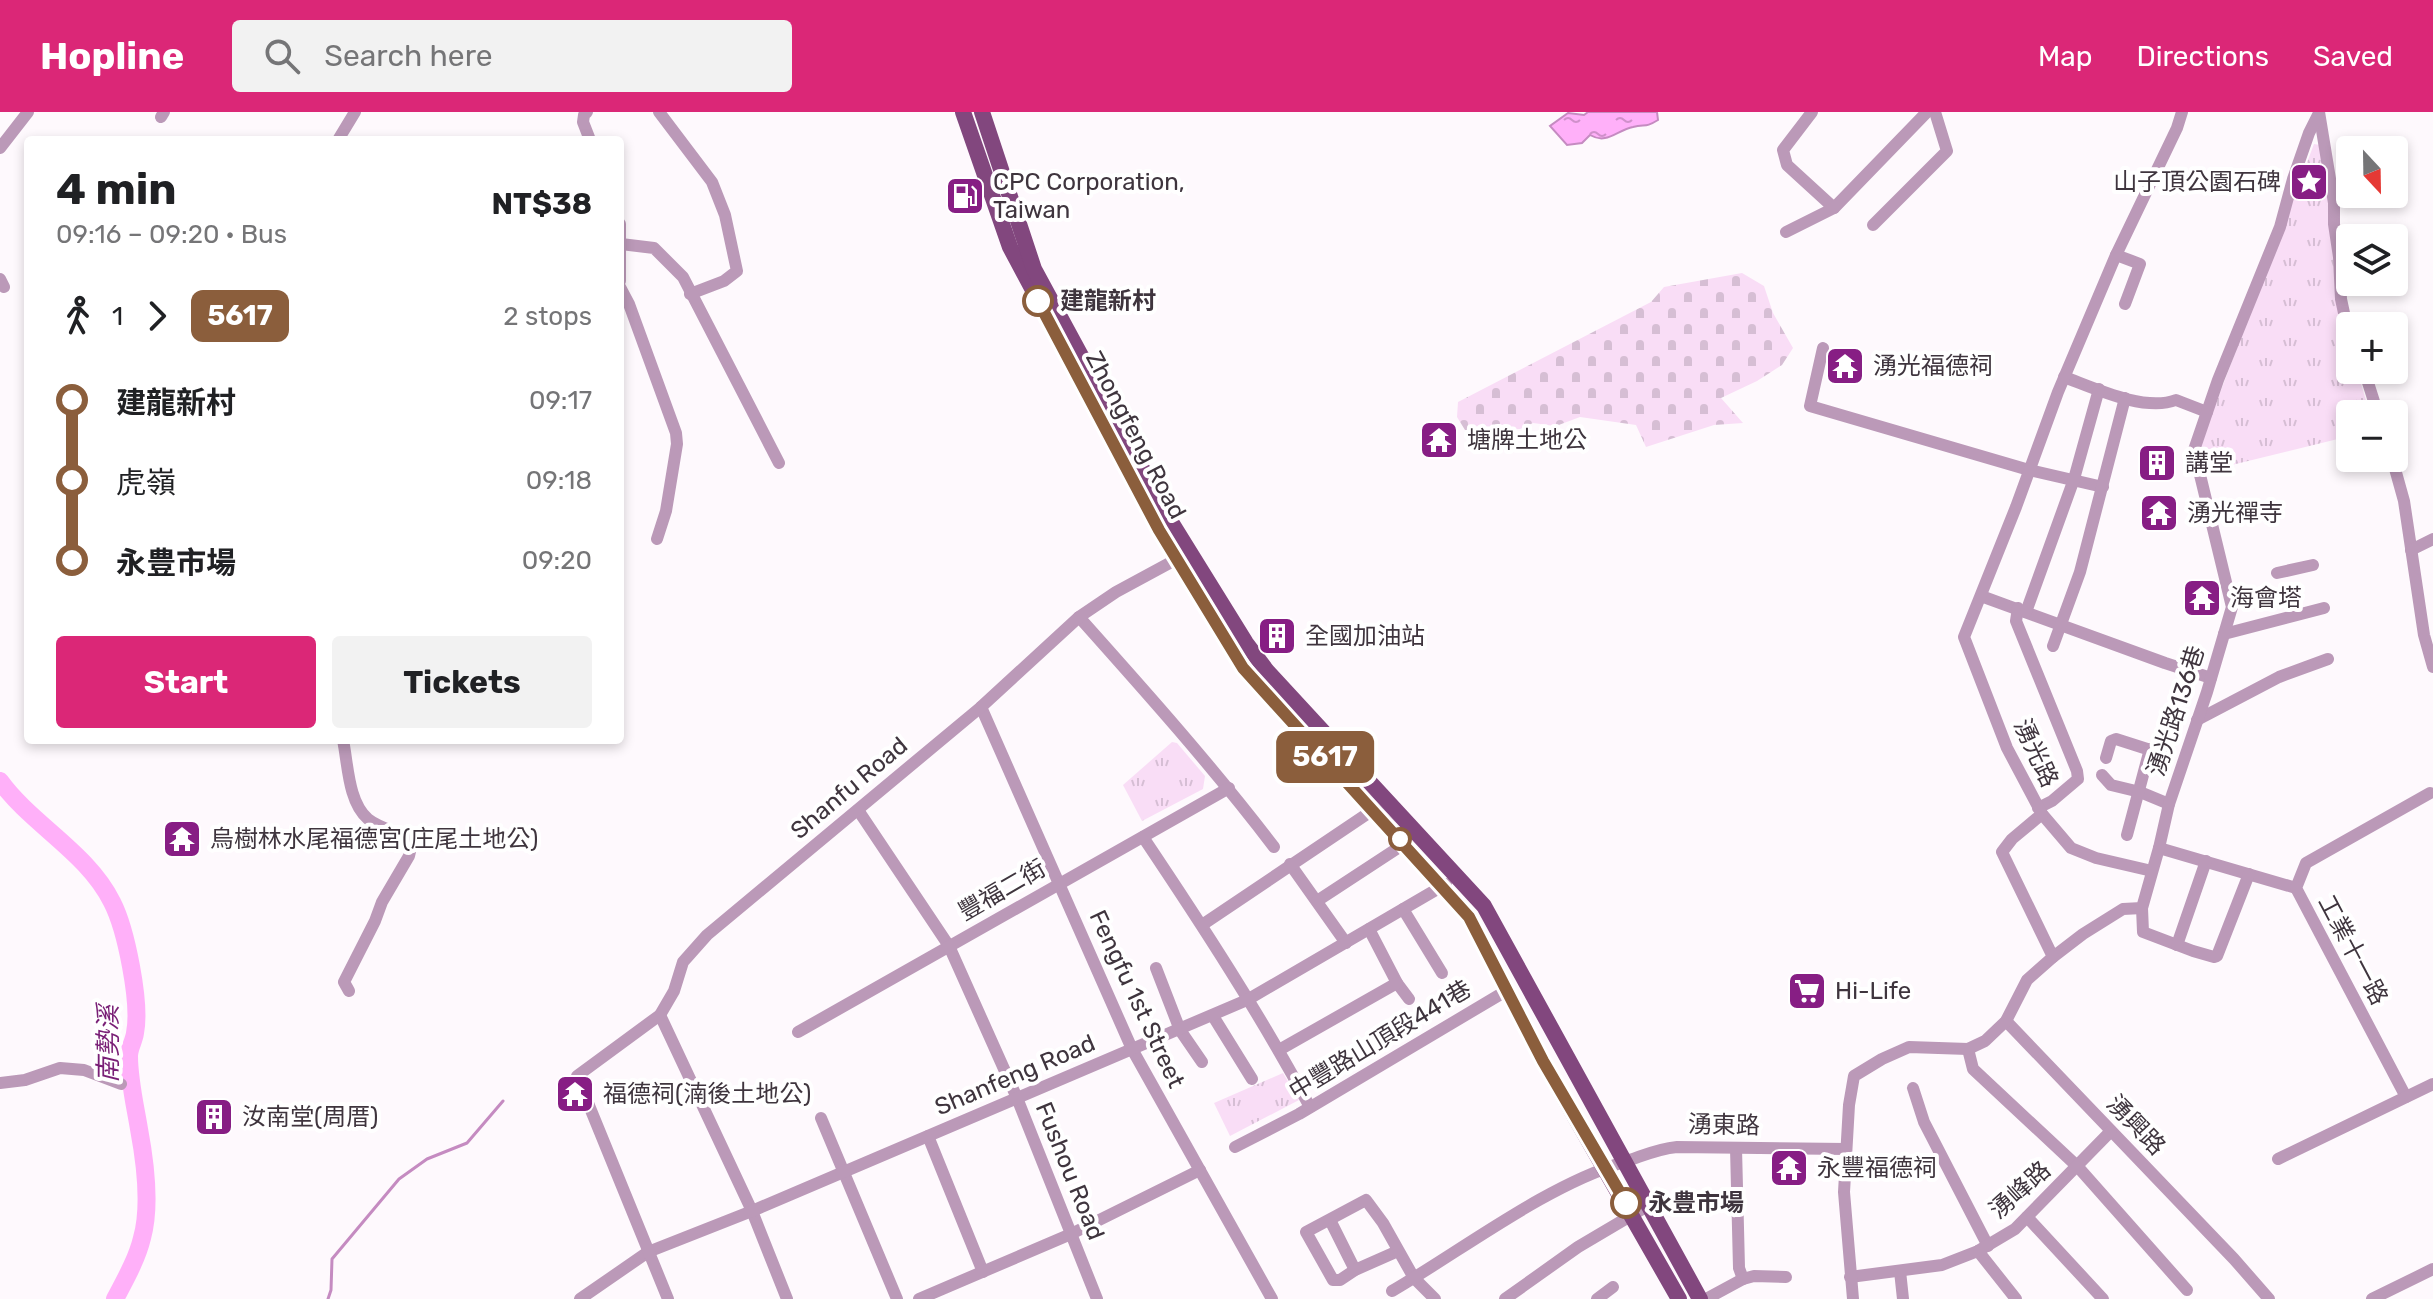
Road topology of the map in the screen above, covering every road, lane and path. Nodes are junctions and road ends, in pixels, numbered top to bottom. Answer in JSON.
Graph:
{"nodes":[{"id":1,"x":28,"y":112,"type":"edge"},
{"id":2,"x":355,"y":112,"type":"edge"},
{"id":3,"x":587,"y":112,"type":"edge"},
{"id":4,"x":659,"y":112,"type":"edge"},
{"id":5,"x":963,"y":112,"type":"edge"},
{"id":6,"x":982,"y":112,"type":"edge"},
{"id":7,"x":1812,"y":112,"type":"edge"},
{"id":8,"x":1927,"y":112,"type":"edge"},
{"id":9,"x":1935,"y":112,"type":"edge"},
{"id":10,"x":2182,"y":112,"type":"edge"},
{"id":11,"x":2319,"y":112,"type":"edge"},
{"id":12,"x":340,"y":136,"type":"edge"},
{"id":13,"x":588,"y":136,"type":"edge"},
{"id":14,"x":0,"y":148,"type":"edge"},
{"id":15,"x":1834,"y":208,"type":"junction"},
{"id":16,"x":1006,"y":211,"type":"junction"},
{"id":17,"x":1873,"y":225,"type":"dead end"},
{"id":18,"x":1786,"y":232,"type":"dead end"},
{"id":19,"x":624,"y":244,"type":"edge"},
{"id":20,"x":2116,"y":255,"type":"junction"},
{"id":21,"x":690,"y":294,"type":"junction"},
{"id":22,"x":624,"y":296,"type":"edge"},
{"id":23,"x":2125,"y":304,"type":"dead end"},
{"id":24,"x":2344,"y":312,"type":"edge"},
{"id":25,"x":1823,"y":348,"type":"dead end"},
{"id":26,"x":2064,"y":377,"type":"junction"},
{"id":27,"x":2099,"y":389,"type":"junction"},
{"id":28,"x":2125,"y":398,"type":"junction"},
{"id":29,"x":2207,"y":412,"type":"junction"},
{"id":30,"x":779,"y":463,"type":"dead end"},
{"id":31,"x":2029,"y":470,"type":"junction"},
{"id":32,"x":2396,"y":472,"type":"edge"},
{"id":33,"x":2074,"y":479,"type":"junction"},
{"id":34,"x":2103,"y":487,"type":"junction"},
{"id":35,"x":657,"y":539,"type":"dead end"},
{"id":36,"x":2433,"y":539,"type":"edge"},
{"id":37,"x":2411,"y":550,"type":"junction"},
{"id":38,"x":1182,"y":553,"type":"junction"},
{"id":39,"x":2313,"y":565,"type":"dead end"},
{"id":40,"x":2277,"y":573,"type":"dead end"},
{"id":41,"x":1981,"y":596,"type":"junction"},
{"id":42,"x":2324,"y":608,"type":"dead end"},
{"id":43,"x":2022,"y":610,"type":"junction"},
{"id":44,"x":1079,"y":617,"type":"junction"},
{"id":45,"x":2061,"y":625,"type":"junction"},
{"id":46,"x":2224,"y":634,"type":"junction"},
{"id":47,"x":2053,"y":646,"type":"dead end"},
{"id":48,"x":2328,"y":659,"type":"dead end"},
{"id":49,"x":2433,"y":667,"type":"edge"},
{"id":50,"x":2211,"y":678,"type":"junction"},
{"id":51,"x":981,"y":707,"type":"junction"},
{"id":52,"x":2197,"y":720,"type":"junction"},
{"id":53,"x":344,"y":744,"type":"edge"},
{"id":54,"x":2150,"y":749,"type":"junction"},
{"id":55,"x":2166,"y":755,"type":"dead end"},
{"id":56,"x":2106,"y":758,"type":"dead end"},
{"id":57,"x":2102,"y":775,"type":"dead end"},
{"id":58,"x":1229,"y":788,"type":"junction"},
{"id":59,"x":2140,"y":792,"type":"junction"},
{"id":60,"x":2430,"y":793,"type":"dead end"},
{"id":61,"x":2169,"y":804,"type":"junction"},
{"id":62,"x":858,"y":810,"type":"junction"},
{"id":63,"x":1373,"y":810,"type":"junction"},
{"id":64,"x":2040,"y":811,"type":"junction"},
{"id":65,"x":2127,"y":835,"type":"dead end"},
{"id":66,"x":1143,"y":837,"type":"junction"},
{"id":67,"x":1404,"y":844,"type":"junction"},
{"id":68,"x":1274,"y":847,"type":"dead end"},
{"id":69,"x":2159,"y":848,"type":"junction"},
{"id":70,"x":2206,"y":861,"type":"junction"},
{"id":71,"x":1290,"y":864,"type":"junction"},
{"id":72,"x":2152,"y":871,"type":"junction"},
{"id":73,"x":2249,"y":874,"type":"junction"},
{"id":74,"x":1459,"y":877,"type":"junction"},
{"id":75,"x":1059,"y":883,"type":"junction"},
{"id":76,"x":1441,"y":886,"type":"junction"},
{"id":77,"x":2296,"y":888,"type":"junction"},
{"id":78,"x":1317,"y":901,"type":"junction"},
{"id":79,"x":2142,"y":908,"type":"junction"},
{"id":80,"x":1403,"y":909,"type":"junction"},
{"id":81,"x":1202,"y":925,"type":"junction"},
{"id":82,"x":1369,"y":929,"type":"junction"},
{"id":83,"x":1346,"y":943,"type":"junction"},
{"id":84,"x":2177,"y":945,"type":"junction"},
{"id":85,"x":949,"y":946,"type":"junction"},
{"id":86,"x":2053,"y":957,"type":"junction"},
{"id":87,"x":1156,"y":968,"type":"dead end"},
{"id":88,"x":1442,"y":973,"type":"dead end"},
{"id":89,"x":1397,"y":983,"type":"junction"},
{"id":90,"x":349,"y":991,"type":"dead end"},
{"id":91,"x":1506,"y":991,"type":"junction"},
{"id":92,"x":1409,"y":999,"type":"dead end"},
{"id":93,"x":1247,"y":1000,"type":"junction"},
{"id":94,"x":660,"y":1015,"type":"junction"},
{"id":95,"x":1213,"y":1016,"type":"junction"},
{"id":96,"x":2006,"y":1021,"type":"junction"},
{"id":97,"x":1180,"y":1030,"type":"junction"},
{"id":98,"x":798,"y":1032,"type":"dead end"},
{"id":99,"x":1132,"y":1049,"type":"junction"},
{"id":100,"x":1968,"y":1049,"type":"junction"},
{"id":101,"x":1279,"y":1050,"type":"junction"},
{"id":102,"x":1202,"y":1062,"type":"dead end"},
{"id":103,"x":1252,"y":1079,"type":"dead end"},
{"id":104,"x":0,"y":1083,"type":"edge"},
{"id":105,"x":121,"y":1084,"type":"dead end"},
{"id":106,"x":2433,"y":1084,"type":"edge"},
{"id":107,"x":1913,"y":1088,"type":"dead end"},
{"id":108,"x":2406,"y":1097,"type":"junction"},
{"id":109,"x":1017,"y":1098,"type":"junction"},
{"id":110,"x":1310,"y":1107,"type":"junction"},
{"id":111,"x":821,"y":1118,"type":"dead end"},
{"id":112,"x":2111,"y":1131,"type":"junction"},
{"id":113,"x":928,"y":1136,"type":"junction"},
{"id":114,"x":1235,"y":1147,"type":"dead end"},
{"id":115,"x":1736,"y":1148,"type":"junction"},
{"id":116,"x":1846,"y":1149,"type":"junction"},
{"id":117,"x":2278,"y":1159,"type":"dead end"},
{"id":118,"x":1625,"y":1162,"type":"junction"},
{"id":119,"x":1605,"y":1167,"type":"junction"},
{"id":120,"x":2078,"y":1167,"type":"junction"},
{"id":121,"x":1200,"y":1170,"type":"junction"},
{"id":122,"x":845,"y":1171,"type":"junction"},
{"id":123,"x":1649,"y":1205,"type":"junction"},
{"id":124,"x":752,"y":1211,"type":"junction"},
{"id":125,"x":1632,"y":1215,"type":"junction"},
{"id":126,"x":2027,"y":1217,"type":"junction"},
{"id":127,"x":1330,"y":1220,"type":"junction"},
{"id":128,"x":1071,"y":1234,"type":"junction"},
{"id":129,"x":1983,"y":1248,"type":"junction"},
{"id":130,"x":1398,"y":1251,"type":"junction"},
{"id":131,"x":648,"y":1252,"type":"junction"},
{"id":132,"x":2433,"y":1269,"type":"edge"},
{"id":133,"x":1355,"y":1270,"type":"junction"},
{"id":134,"x":1900,"y":1271,"type":"junction"},
{"id":135,"x":983,"y":1272,"type":"junction"},
{"id":136,"x":1786,"y":1277,"type":"dead end"},
{"id":137,"x":1850,"y":1277,"type":"junction"},
{"id":138,"x":1414,"y":1278,"type":"junction"},
{"id":139,"x":1743,"y":1279,"type":"junction"},
{"id":140,"x":1613,"y":1287,"type":"dead end"},
{"id":141,"x":2187,"y":1290,"type":"dead end"},
{"id":142,"x":1392,"y":1291,"type":"dead end"},
{"id":143,"x":580,"y":1299,"type":"edge"},
{"id":144,"x":668,"y":1299,"type":"edge"},
{"id":145,"x":787,"y":1299,"type":"edge"},
{"id":146,"x":897,"y":1299,"type":"edge"},
{"id":147,"x":919,"y":1299,"type":"edge"},
{"id":148,"x":1097,"y":1299,"type":"edge"},
{"id":149,"x":1272,"y":1299,"type":"edge"},
{"id":150,"x":1435,"y":1299,"type":"edge"},
{"id":151,"x":1505,"y":1299,"type":"edge"},
{"id":152,"x":1597,"y":1299,"type":"edge"},
{"id":153,"x":1679,"y":1299,"type":"edge"},
{"id":154,"x":1700,"y":1299,"type":"edge"},
{"id":155,"x":1706,"y":1299,"type":"edge"},
{"id":156,"x":1853,"y":1299,"type":"edge"},
{"id":157,"x":1903,"y":1299,"type":"edge"},
{"id":158,"x":2016,"y":1299,"type":"edge"},
{"id":159,"x":2103,"y":1299,"type":"edge"},
{"id":160,"x":2269,"y":1299,"type":"edge"},
{"id":161,"x":2372,"y":1299,"type":"edge"}],
"edges":[{"from":1,"to":14,"type":"street"},
{"from":2,"to":12,"type":"street"},
{"from":3,"to":13,"type":"street"},
{"from":4,"to":21,"type":"street"},
{"from":5,"to":16,"type":"main road","name":"Zhongfeng Road"},
{"from":6,"to":16,"type":"main road","name":"Zhongfeng Road"},
{"from":7,"to":15,"type":"street"},
{"from":8,"to":15,"type":"street"},
{"from":9,"to":17,"type":"street"},
{"from":10,"to":20,"type":"street","name":"湧光路"},
{"from":11,"to":24,"type":"street"},
{"from":11,"to":29,"type":"street","name":"湧光路136巷"},
{"from":15,"to":18,"type":"street"},
{"from":16,"to":38,"type":"main road","name":"Zhongfeng Road"},
{"from":19,"to":21,"type":"street"},
{"from":20,"to":23,"type":"street"},
{"from":20,"to":26,"type":"street","name":"湧光路"},
{"from":21,"to":30,"type":"street"},
{"from":22,"to":35,"type":"street"},
{"from":25,"to":31,"type":"street"},
{"from":26,"to":27,"type":"street"},
{"from":26,"to":31,"type":"street","name":"湧光路"},
{"from":27,"to":28,"type":"street"},
{"from":27,"to":33,"type":"street"},
{"from":28,"to":29,"type":"street"},
{"from":28,"to":34,"type":"street"},
{"from":29,"to":46,"type":"street","name":"湧光路136巷"},
{"from":31,"to":33,"type":"street"},
{"from":31,"to":41,"type":"street","name":"湧光路"},
{"from":32,"to":37,"type":"street"},
{"from":33,"to":34,"type":"street"},
{"from":33,"to":43,"type":"street"},
{"from":34,"to":45,"type":"street"},
{"from":36,"to":37,"type":"street"},
{"from":37,"to":49,"type":"street"},
{"from":38,"to":44,"type":"street","name":"Shanfu Road"},
{"from":38,"to":63,"type":"main road"},
{"from":38,"to":74,"type":"main road"},
{"from":39,"to":40,"type":"street"},
{"from":41,"to":43,"type":"street"},
{"from":41,"to":64,"type":"street","name":"湧光路"},
{"from":42,"to":46,"type":"street"},
{"from":43,"to":45,"type":"street"},
{"from":43,"to":64,"type":"street"},
{"from":44,"to":51,"type":"street","name":"Shanfu Road"},
{"from":44,"to":58,"type":"street"},
{"from":45,"to":47,"type":"street"},
{"from":45,"to":50,"type":"street"},
{"from":46,"to":50,"type":"street","name":"湧光路136巷"},
{"from":48,"to":52,"type":"street"},
{"from":50,"to":52,"type":"street","name":"湧光路136巷"},
{"from":51,"to":62,"type":"street","name":"Shanfu Road"},
{"from":51,"to":75,"type":"street","name":"Fengfu 1st Street"},
{"from":52,"to":61,"type":"street","name":"湧光路136巷"},
{"from":53,"to":90,"type":"street"},
{"from":54,"to":55,"type":"street"},
{"from":54,"to":56,"type":"street"},
{"from":54,"to":59,"type":"street"},
{"from":57,"to":59,"type":"street"},
{"from":58,"to":66,"type":"street","name":"豐福二街"},
{"from":58,"to":68,"type":"street"},
{"from":59,"to":61,"type":"street"},
{"from":59,"to":65,"type":"street"},
{"from":60,"to":77,"type":"street","name":"工業十一路"},
{"from":61,"to":69,"type":"street","name":"湧光路136巷"},
{"from":62,"to":85,"type":"street","name":"Fushou Road"},
{"from":62,"to":94,"type":"street","name":"Shanfu Road"},
{"from":63,"to":67,"type":"main road"},
{"from":63,"to":71,"type":"street"},
{"from":64,"to":72,"type":"street"},
{"from":64,"to":86,"type":"street","name":"湧光路"},
{"from":66,"to":75,"type":"street","name":"豐福二街"},
{"from":66,"to":81,"type":"street"},
{"from":67,"to":76,"type":"main road"},
{"from":67,"to":78,"type":"street"},
{"from":69,"to":70,"type":"street"},
{"from":69,"to":72,"type":"street","name":"湧光路136巷"},
{"from":70,"to":73,"type":"street"},
{"from":70,"to":84,"type":"street"},
{"from":71,"to":78,"type":"street"},
{"from":71,"to":81,"type":"street"},
{"from":72,"to":79,"type":"street","name":"湧光路136巷"},
{"from":73,"to":77,"type":"street"},
{"from":73,"to":84,"type":"street"},
{"from":74,"to":76,"type":"street","name":"Shanfeng Road"},
{"from":74,"to":118,"type":"main road"},
{"from":75,"to":85,"type":"street","name":"豐福二街"},
{"from":75,"to":99,"type":"street","name":"Fengfu 1st Street"},
{"from":76,"to":80,"type":"street","name":"Shanfeng Road"},
{"from":76,"to":91,"type":"main road"},
{"from":77,"to":108,"type":"street","name":"工業十一路"},
{"from":78,"to":83,"type":"street"},
{"from":79,"to":84,"type":"street"},
{"from":79,"to":86,"type":"street"},
{"from":80,"to":82,"type":"street","name":"Shanfeng Road"},
{"from":80,"to":88,"type":"street"},
{"from":81,"to":93,"type":"street"},
{"from":82,"to":83,"type":"street","name":"Shanfeng Road"},
{"from":82,"to":89,"type":"street"},
{"from":83,"to":93,"type":"street","name":"Shanfeng Road"},
{"from":85,"to":98,"type":"street","name":"豐福二街"},
{"from":85,"to":109,"type":"street","name":"Fushou Road"},
{"from":86,"to":96,"type":"street"},
{"from":87,"to":97,"type":"street"},
{"from":89,"to":92,"type":"street"},
{"from":89,"to":101,"type":"street"},
{"from":91,"to":110,"type":"street","name":"中豐路山頂段441巷"},
{"from":91,"to":119,"type":"main road"},
{"from":93,"to":95,"type":"street","name":"Shanfeng Road"},
{"from":93,"to":101,"type":"street"},
{"from":94,"to":124,"type":"street"},
{"from":94,"to":131,"type":"street","name":"Shanfu Road"},
{"from":95,"to":97,"type":"street","name":"Shanfeng Road"},
{"from":95,"to":103,"type":"street"},
{"from":96,"to":100,"type":"street"},
{"from":96,"to":112,"type":"street","name":"湧興路"},
{"from":97,"to":99,"type":"street","name":"Shanfeng Road"},
{"from":97,"to":102,"type":"street"},
{"from":99,"to":109,"type":"street","name":"Shanfeng Road"},
{"from":99,"to":121,"type":"street","name":"Fengfu 1st Street"},
{"from":100,"to":116,"type":"street"},
{"from":100,"to":120,"type":"street"},
{"from":101,"to":110,"type":"street"},
{"from":104,"to":105,"type":"street"},
{"from":106,"to":108,"type":"street"},
{"from":107,"to":129,"type":"street"},
{"from":108,"to":117,"type":"street"},
{"from":109,"to":113,"type":"street","name":"Shanfeng Road"},
{"from":109,"to":128,"type":"street","name":"Fushou Road"},
{"from":110,"to":114,"type":"street","name":"中豐路山頂段441巷"},
{"from":111,"to":122,"type":"street"},
{"from":112,"to":120,"type":"street","name":"湧峰路"},
{"from":112,"to":160,"type":"street","name":"湧興路"},
{"from":113,"to":122,"type":"street","name":"Shanfeng Road"},
{"from":113,"to":135,"type":"street"},
{"from":115,"to":116,"type":"street","name":"湧東路"},
{"from":115,"to":118,"type":"street","name":"湧東路"},
{"from":115,"to":139,"type":"street"},
{"from":116,"to":137,"type":"street"},
{"from":118,"to":119,"type":"street","name":"湧東路"},
{"from":118,"to":123,"type":"main road"},
{"from":119,"to":125,"type":"main road"},
{"from":119,"to":138,"type":"street","name":"湧東路"},
{"from":120,"to":126,"type":"street","name":"湧峰路"},
{"from":120,"to":141,"type":"street"},
{"from":121,"to":128,"type":"street"},
{"from":121,"to":149,"type":"street","name":"Fengfu 1st Street"},
{"from":122,"to":124,"type":"street","name":"Shanfeng Road"},
{"from":122,"to":146,"type":"street"},
{"from":123,"to":125,"type":"street"},
{"from":123,"to":154,"type":"main road"},
{"from":124,"to":131,"type":"street","name":"Shanfeng Road"},
{"from":124,"to":145,"type":"street"},
{"from":125,"to":151,"type":"street"},
{"from":125,"to":153,"type":"main road"},
{"from":126,"to":129,"type":"street","name":"湧峰路"},
{"from":126,"to":159,"type":"street"},
{"from":127,"to":130,"type":"street"},
{"from":127,"to":133,"type":"street"},
{"from":127,"to":133,"type":"street"},
{"from":128,"to":135,"type":"street"},
{"from":128,"to":148,"type":"street","name":"Fushou Road"},
{"from":129,"to":134,"type":"street","name":"湧峰路"},
{"from":129,"to":158,"type":"street"},
{"from":130,"to":133,"type":"street"},
{"from":130,"to":138,"type":"street"},
{"from":131,"to":143,"type":"street","name":"Shanfeng Road"},
{"from":131,"to":144,"type":"street"},
{"from":132,"to":161,"type":"street"},
{"from":134,"to":137,"type":"street","name":"湧峰路"},
{"from":134,"to":157,"type":"street"},
{"from":135,"to":147,"type":"street"},
{"from":136,"to":139,"type":"street"},
{"from":137,"to":156,"type":"street"},
{"from":138,"to":142,"type":"street","name":"湧東路"},
{"from":138,"to":150,"type":"street"},
{"from":139,"to":155,"type":"street"},
{"from":140,"to":152,"type":"street"}]}
